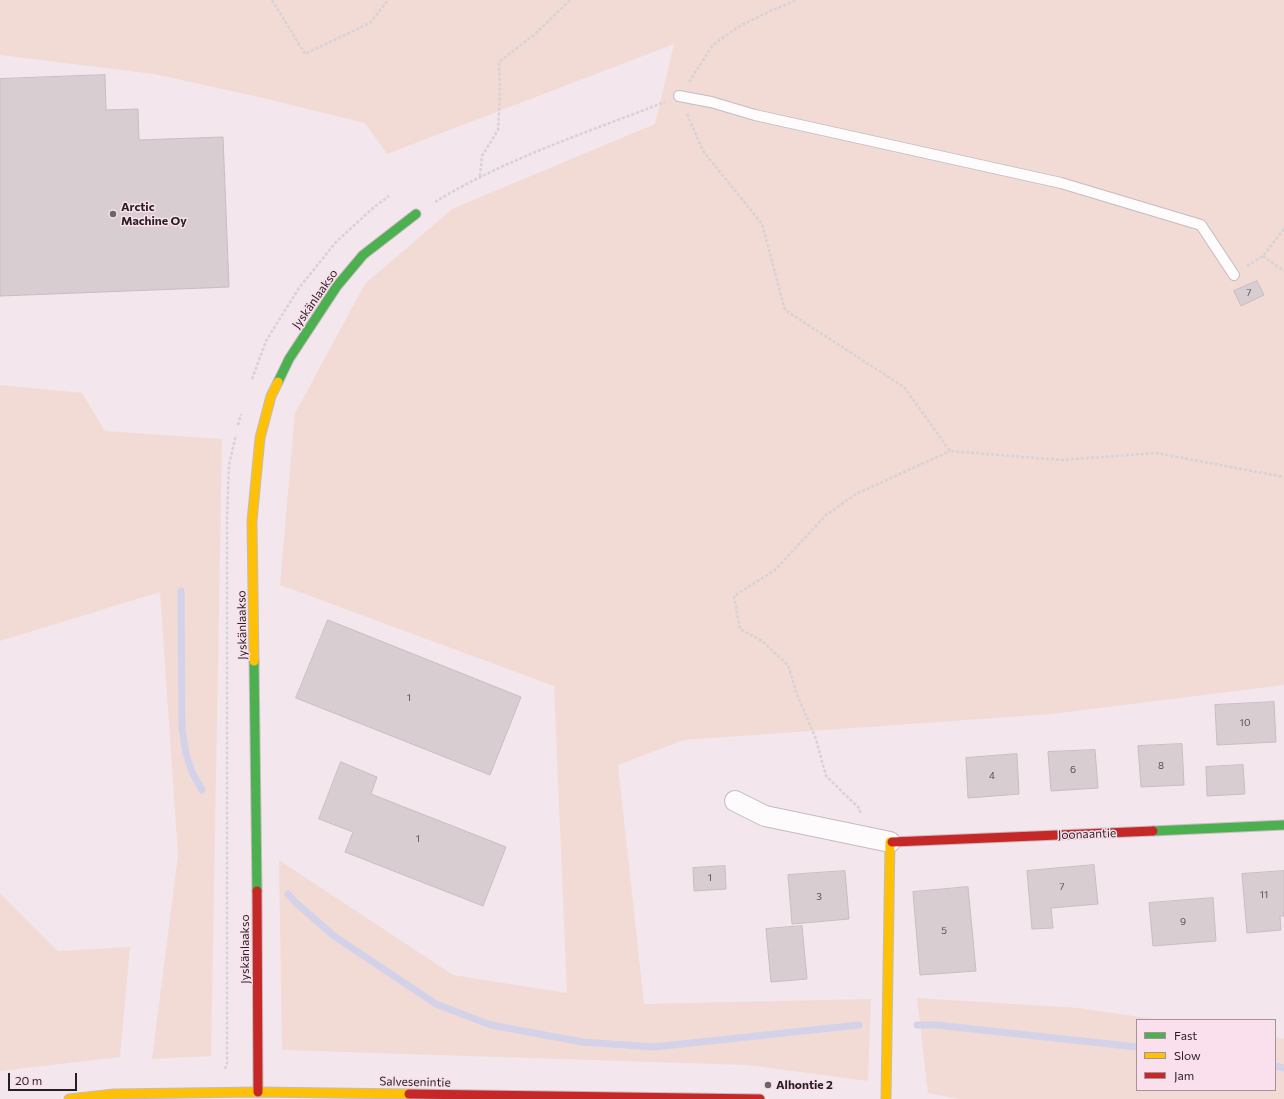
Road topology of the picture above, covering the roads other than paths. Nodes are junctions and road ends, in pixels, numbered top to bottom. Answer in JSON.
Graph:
{"nodes":[{"id":1,"x":679,"y":96,"type":"road end"},
{"id":2,"x":416,"y":214,"type":"road end"},
{"id":3,"x":1234,"y":275,"type":"road end"},
{"id":4,"x":735,"y":801,"type":"dead end"},
{"id":5,"x":1284,"y":826,"type":"edge"},
{"id":6,"x":890,"y":842,"type":"junction"},
{"id":7,"x":247,"y":1094,"type":"edge"},
{"id":8,"x":681,"y":1098,"type":"edge"},
{"id":9,"x":69,"y":1099,"type":"edge"},
{"id":10,"x":755,"y":1099,"type":"edge"},
{"id":11,"x":886,"y":1099,"type":"edge"}],
"edges":[{"from":1,"to":3,"type":"lane"},
{"from":2,"to":7,"type":"street","name":"Jyskänlaakso"},
{"from":4,"to":6,"type":"street","name":"Joonaantie"},
{"from":5,"to":6,"type":"street","name":"Joonaantie"},
{"from":6,"to":11,"type":"street"},
{"from":7,"to":8,"type":"street","name":"Salvesenintie"},
{"from":7,"to":9,"type":"street","name":"Salvesenintie"},
{"from":8,"to":10,"type":"street","name":"Salvesenintie"}]}
